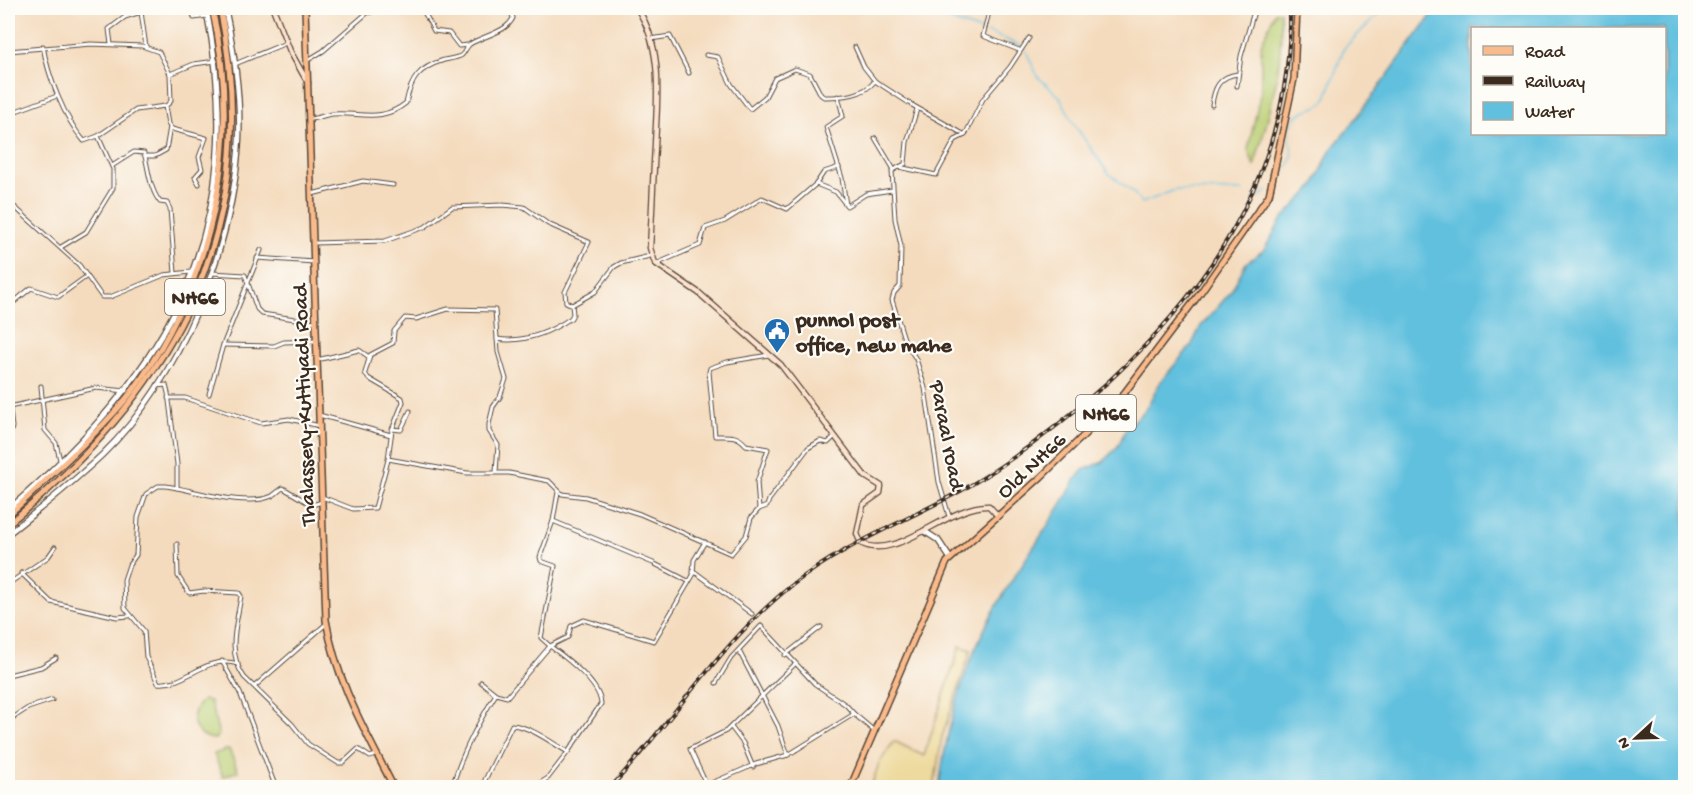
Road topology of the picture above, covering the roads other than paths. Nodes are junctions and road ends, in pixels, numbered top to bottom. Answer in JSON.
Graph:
{"nodes":[{"id":1,"x":152,"y":8,"type":"edge"},
{"id":2,"x":192,"y":8,"type":"edge"},
{"id":3,"x":206,"y":8,"type":"edge"},
{"id":4,"x":212,"y":8,"type":"edge"},
{"id":5,"x":220,"y":8,"type":"edge"},
{"id":6,"x":225,"y":8,"type":"edge"},
{"id":7,"x":273,"y":8,"type":"edge"},
{"id":8,"x":305,"y":8,"type":"edge"},
{"id":9,"x":388,"y":8,"type":"edge"},
{"id":10,"x":422,"y":8,"type":"edge"},
{"id":11,"x":510,"y":8,"type":"edge"},
{"id":12,"x":637,"y":8,"type":"edge"},
{"id":13,"x":990,"y":8,"type":"edge"},
{"id":14,"x":1255,"y":8,"type":"edge"},
{"id":15,"x":1297,"y":8,"type":"edge"},
{"id":16,"x":141,"y":12,"type":"junction"},
{"id":17,"x":207,"y":16,"type":"junction"},
{"id":18,"x":1029,"y":38,"type":"dead end"},
{"id":19,"x":651,"y":39,"type":"junction"},
{"id":20,"x":8,"y":41,"type":"edge"},
{"id":21,"x":287,"y":43,"type":"junction"},
{"id":22,"x":111,"y":44,"type":"junction"},
{"id":23,"x":469,"y":45,"type":"junction"},
{"id":24,"x":43,"y":46,"type":"junction"},
{"id":25,"x":146,"y":47,"type":"junction"},
{"id":26,"x":855,"y":47,"type":"dead end"},
{"id":27,"x":1021,"y":48,"type":"junction"},
{"id":28,"x":8,"y":51,"type":"edge"},
{"id":29,"x":13,"y":51,"type":"junction"},
{"id":30,"x":706,"y":55,"type":"dead end"},
{"id":31,"x":308,"y":60,"type":"junction"},
{"id":32,"x":216,"y":61,"type":"junction"},
{"id":33,"x":235,"y":64,"type":"junction"},
{"id":34,"x":689,"y":73,"type":"dead end"},
{"id":35,"x":170,"y":74,"type":"junction"},
{"id":36,"x":1238,"y":74,"type":"junction"},
{"id":37,"x":875,"y":81,"type":"junction"},
{"id":38,"x":309,"y":86,"type":"junction"},
{"id":39,"x":1237,"y":86,"type":"dead end"},
{"id":40,"x":57,"y":96,"type":"junction"},
{"id":41,"x":838,"y":96,"type":"junction"},
{"id":42,"x":1212,"y":105,"type":"dead end"},
{"id":43,"x":165,"y":106,"type":"junction"},
{"id":44,"x":917,"y":109,"type":"junction"},
{"id":45,"x":8,"y":114,"type":"edge"},
{"id":46,"x":310,"y":120,"type":"junction"},
{"id":47,"x":170,"y":127,"type":"junction"},
{"id":48,"x":98,"y":135,"type":"junction"},
{"id":49,"x":965,"y":135,"type":"junction"},
{"id":50,"x":875,"y":138,"type":"dead end"},
{"id":51,"x":146,"y":156,"type":"junction"},
{"id":52,"x":112,"y":166,"type":"junction"},
{"id":53,"x":839,"y":167,"type":"junction"},
{"id":54,"x":899,"y":167,"type":"junction"},
{"id":55,"x":893,"y":168,"type":"junction"},
{"id":56,"x":199,"y":184,"type":"dead end"},
{"id":57,"x":816,"y":184,"type":"junction"},
{"id":58,"x":393,"y":185,"type":"dead end"},
{"id":59,"x":892,"y":190,"type":"junction"},
{"id":60,"x":312,"y":194,"type":"junction"},
{"id":61,"x":8,"y":201,"type":"edge"},
{"id":62,"x":846,"y":206,"type":"junction"},
{"id":63,"x":314,"y":243,"type":"junction"},
{"id":64,"x":61,"y":248,"type":"junction"},
{"id":65,"x":261,"y":250,"type":"dead end"},
{"id":66,"x":650,"y":256,"type":"junction"},
{"id":67,"x":257,"y":258,"type":"junction"},
{"id":68,"x":314,"y":262,"type":"junction"},
{"id":69,"x":656,"y":264,"type":"junction"},
{"id":70,"x":192,"y":272,"type":"junction"},
{"id":71,"x":175,"y":273,"type":"junction"},
{"id":72,"x":212,"y":273,"type":"junction"},
{"id":73,"x":87,"y":276,"type":"junction"},
{"id":74,"x":247,"y":279,"type":"junction"},
{"id":75,"x":572,"y":305,"type":"junction"},
{"id":76,"x":8,"y":307,"type":"edge"},
{"id":77,"x":316,"y":322,"type":"junction"},
{"id":78,"x":497,"y":339,"type":"junction"},
{"id":79,"x":317,"y":341,"type":"junction"},
{"id":80,"x":223,"y":345,"type":"junction"},
{"id":81,"x":769,"y":355,"type":"junction"},
{"id":82,"x":369,"y":357,"type":"junction"},
{"id":83,"x":318,"y":360,"type":"junction"},
{"id":84,"x":41,"y":386,"type":"dead end"},
{"id":85,"x":155,"y":386,"type":"junction"},
{"id":86,"x":126,"y":392,"type":"junction"},
{"id":87,"x":8,"y":393,"type":"edge"},
{"id":88,"x":209,"y":394,"type":"dead end"},
{"id":89,"x":168,"y":398,"type":"junction"},
{"id":90,"x":41,"y":401,"type":"junction"},
{"id":91,"x":9,"y":407,"type":"junction"},
{"id":92,"x":410,"y":411,"type":"dead end"},
{"id":93,"x":319,"y":415,"type":"junction"},
{"id":94,"x":320,"y":426,"type":"junction"},
{"id":95,"x":392,"y":429,"type":"junction"},
{"id":96,"x":391,"y":435,"type":"junction"},
{"id":97,"x":835,"y":436,"type":"junction"},
{"id":98,"x":8,"y":445,"type":"edge"},
{"id":99,"x":388,"y":459,"type":"junction"},
{"id":100,"x":61,"y":462,"type":"junction"},
{"id":101,"x":496,"y":472,"type":"junction"},
{"id":102,"x":177,"y":488,"type":"junction"},
{"id":103,"x":558,"y":492,"type":"junction"},
{"id":104,"x":322,"y":500,"type":"junction"},
{"id":105,"x":759,"y":509,"type":"junction"},
{"id":106,"x":8,"y":510,"type":"edge"},
{"id":107,"x":8,"y":515,"type":"edge"},
{"id":108,"x":949,"y":516,"type":"junction"},
{"id":109,"x":998,"y":516,"type":"junction"},
{"id":110,"x":553,"y":521,"type":"junction"},
{"id":111,"x":8,"y":524,"type":"edge"},
{"id":112,"x":924,"y":531,"type":"junction"},
{"id":113,"x":8,"y":534,"type":"edge"},
{"id":114,"x":705,"y":542,"type":"junction"},
{"id":115,"x":177,"y":544,"type":"dead end"},
{"id":116,"x":55,"y":547,"type":"dead end"},
{"id":117,"x":950,"y":558,"type":"junction"},
{"id":118,"x":21,"y":573,"type":"junction"},
{"id":119,"x":693,"y":573,"type":"junction"},
{"id":120,"x":688,"y":581,"type":"junction"},
{"id":121,"x":8,"y":584,"type":"edge"},
{"id":122,"x":129,"y":615,"type":"junction"},
{"id":123,"x":752,"y":615,"type":"dead end"},
{"id":124,"x":326,"y":624,"type":"junction"},
{"id":125,"x":821,"y":627,"type":"dead end"},
{"id":126,"x":550,"y":646,"type":"junction"},
{"id":127,"x":739,"y":651,"type":"junction"},
{"id":128,"x":786,"y":655,"type":"junction"},
{"id":129,"x":56,"y":658,"type":"dead end"},
{"id":130,"x":222,"y":661,"type":"junction"},
{"id":131,"x":238,"y":664,"type":"junction"},
{"id":132,"x":795,"y":665,"type":"junction"},
{"id":133,"x":8,"y":675,"type":"edge"},
{"id":134,"x":480,"y":682,"type":"dead end"},
{"id":135,"x":716,"y":683,"type":"dead end"},
{"id":136,"x":255,"y":686,"type":"junction"},
{"id":137,"x":496,"y":694,"type":"junction"},
{"id":138,"x":763,"y":695,"type":"junction"},
{"id":139,"x":52,"y":700,"type":"dead end"},
{"id":140,"x":854,"y":714,"type":"junction"},
{"id":141,"x":8,"y":721,"type":"edge"},
{"id":142,"x":730,"y":726,"type":"junction"},
{"id":143,"x":875,"y":732,"type":"junction"},
{"id":144,"x":568,"y":752,"type":"junction"},
{"id":145,"x":377,"y":754,"type":"junction"},
{"id":146,"x":788,"y":755,"type":"junction"},
{"id":147,"x":753,"y":767,"type":"junction"},
{"id":148,"x":707,"y":786,"type":"edge"},
{"id":149,"x":276,"y":788,"type":"edge"},
{"id":150,"x":394,"y":788,"type":"edge"},
{"id":151,"x":452,"y":788,"type":"edge"},
{"id":152,"x":481,"y":788,"type":"edge"},
{"id":153,"x":532,"y":788,"type":"edge"},
{"id":154,"x":850,"y":788,"type":"edge"}],
"edges":[{"from":1,"to":16,"type":"street"},
{"from":2,"to":17,"type":"street"},
{"from":3,"to":17,"type":"street"},
{"from":4,"to":107,"type":"main road","number":"NH66"},
{"from":5,"to":111,"type":"main road","number":"NH66"},
{"from":6,"to":33,"type":"street"},
{"from":7,"to":21,"type":"main road"},
{"from":8,"to":31,"type":"main road","name":"Thalassery-Kuttiyadi Road"},
{"from":9,"to":31,"type":"street"},
{"from":10,"to":23,"type":"street"},
{"from":11,"to":23,"type":"street"},
{"from":12,"to":19,"type":"main road"},
{"from":13,"to":27,"type":"street"},
{"from":14,"to":36,"type":"street"},
{"from":15,"to":109,"type":"main road","name":"Old NH66","number":"NH66"},
{"from":16,"to":22,"type":"street"},
{"from":16,"to":25,"type":"street"},
{"from":17,"to":32,"type":"street"},
{"from":18,"to":27,"type":"street"},
{"from":19,"to":34,"type":"street"},
{"from":19,"to":66,"type":"main road"},
{"from":20,"to":29,"type":"street"},
{"from":21,"to":33,"type":"street"},
{"from":21,"to":38,"type":"main road"},
{"from":22,"to":24,"type":"street"},
{"from":22,"to":25,"type":"street"},
{"from":23,"to":46,"type":"street"},
{"from":24,"to":29,"type":"street"},
{"from":24,"to":40,"type":"street"},
{"from":25,"to":35,"type":"street"},
{"from":26,"to":37,"type":"street"},
{"from":27,"to":49,"type":"street"},
{"from":28,"to":29,"type":"street"},
{"from":30,"to":41,"type":"street"},
{"from":31,"to":38,"type":"main road","name":"Thalassery-Kuttiyadi Road"},
{"from":32,"to":35,"type":"street"},
{"from":32,"to":70,"type":"street"},
{"from":33,"to":72,"type":"street"},
{"from":35,"to":43,"type":"street"},
{"from":36,"to":39,"type":"street"},
{"from":36,"to":42,"type":"street"},
{"from":37,"to":41,"type":"street"},
{"from":37,"to":44,"type":"street"},
{"from":38,"to":46,"type":"main road","name":"Thalassery-Kuttiyadi Road"},
{"from":40,"to":45,"type":"street"},
{"from":40,"to":48,"type":"street"},
{"from":41,"to":53,"type":"street"},
{"from":43,"to":47,"type":"street"},
{"from":43,"to":48,"type":"street"},
{"from":44,"to":49,"type":"street"},
{"from":44,"to":54,"type":"street"},
{"from":46,"to":60,"type":"main road","name":"Thalassery-Kuttiyadi Road"},
{"from":47,"to":51,"type":"street"},
{"from":47,"to":56,"type":"street"},
{"from":48,"to":52,"type":"street"},
{"from":49,"to":54,"type":"street"},
{"from":50,"to":55,"type":"street"},
{"from":51,"to":52,"type":"street"},
{"from":51,"to":71,"type":"street"},
{"from":52,"to":64,"type":"street"},
{"from":53,"to":57,"type":"street"},
{"from":53,"to":62,"type":"street"},
{"from":54,"to":55,"type":"street"},
{"from":55,"to":59,"type":"street"},
{"from":57,"to":62,"type":"street"},
{"from":57,"to":69,"type":"street"},
{"from":58,"to":60,"type":"street"},
{"from":59,"to":62,"type":"street"},
{"from":59,"to":108,"type":"street","name":"Paraal road"},
{"from":60,"to":63,"type":"main road","name":"Thalassery-Kuttiyadi Road"},
{"from":61,"to":64,"type":"street"},
{"from":63,"to":68,"type":"main road","name":"Thalassery-Kuttiyadi Road"},
{"from":63,"to":75,"type":"street"},
{"from":64,"to":73,"type":"street"},
{"from":65,"to":67,"type":"street"},
{"from":66,"to":69,"type":"main road"},
{"from":66,"to":75,"type":"street"},
{"from":67,"to":68,"type":"street"},
{"from":67,"to":74,"type":"street"},
{"from":68,"to":77,"type":"main road","name":"Thalassery-Kuttiyadi Road"},
{"from":69,"to":81,"type":"main road"},
{"from":70,"to":71,"type":"street"},
{"from":70,"to":86,"type":"street"},
{"from":71,"to":73,"type":"street"},
{"from":72,"to":74,"type":"street"},
{"from":72,"to":85,"type":"street"},
{"from":73,"to":76,"type":"street"},
{"from":74,"to":77,"type":"street"},
{"from":74,"to":80,"type":"street"},
{"from":75,"to":78,"type":"street"},
{"from":77,"to":79,"type":"main road","name":"Thalassery-Kuttiyadi Road"},
{"from":78,"to":82,"type":"street"},
{"from":78,"to":101,"type":"street"},
{"from":79,"to":80,"type":"street"},
{"from":79,"to":83,"type":"main road","name":"Thalassery-Kuttiyadi Road"},
{"from":80,"to":88,"type":"street"},
{"from":81,"to":97,"type":"main road"},
{"from":81,"to":105,"type":"street"},
{"from":82,"to":83,"type":"street"},
{"from":82,"to":95,"type":"street"},
{"from":83,"to":93,"type":"main road","name":"Thalassery-Kuttiyadi Road"},
{"from":84,"to":90,"type":"street"},
{"from":85,"to":89,"type":"street"},
{"from":85,"to":113,"type":"street"},
{"from":86,"to":90,"type":"street"},
{"from":86,"to":100,"type":"street"},
{"from":87,"to":91,"type":"street"},
{"from":89,"to":94,"type":"street"},
{"from":89,"to":102,"type":"street"},
{"from":90,"to":91,"type":"street"},
{"from":90,"to":100,"type":"street"},
{"from":91,"to":98,"type":"street"},
{"from":92,"to":95,"type":"street"},
{"from":93,"to":94,"type":"main road","name":"Thalassery-Kuttiyadi Road"},
{"from":93,"to":96,"type":"street"},
{"from":94,"to":104,"type":"main road","name":"Thalassery-Kuttiyadi Road"},
{"from":95,"to":96,"type":"street"},
{"from":96,"to":99,"type":"street"},
{"from":97,"to":105,"type":"street"},
{"from":97,"to":112,"type":"main road"},
{"from":99,"to":101,"type":"street"},
{"from":99,"to":104,"type":"street"},
{"from":100,"to":106,"type":"street"},
{"from":101,"to":103,"type":"street"},
{"from":102,"to":104,"type":"street"},
{"from":102,"to":122,"type":"street"},
{"from":103,"to":110,"type":"street"},
{"from":103,"to":114,"type":"street"},
{"from":104,"to":124,"type":"main road","name":"Thalassery-Kuttiyadi Road"},
{"from":105,"to":114,"type":"street"},
{"from":108,"to":109,"type":"main road"},
{"from":108,"to":112,"type":"main road"},
{"from":109,"to":117,"type":"main road","name":"Old NH66","number":"NH66"},
{"from":110,"to":120,"type":"street"},
{"from":110,"to":126,"type":"street"},
{"from":112,"to":117,"type":"street"},
{"from":114,"to":119,"type":"street"},
{"from":115,"to":131,"type":"street"},
{"from":116,"to":118,"type":"street"},
{"from":117,"to":143,"type":"main road","name":"Old NH66","number":"NH66"},
{"from":118,"to":121,"type":"street"},
{"from":118,"to":122,"type":"street"},
{"from":119,"to":120,"type":"street"},
{"from":119,"to":123,"type":"street"},
{"from":120,"to":126,"type":"street"},
{"from":122,"to":130,"type":"street"},
{"from":124,"to":136,"type":"street"},
{"from":124,"to":145,"type":"main road","name":"Thalassery-Kuttiyadi Road"},
{"from":125,"to":128,"type":"street"},
{"from":126,"to":137,"type":"street"},
{"from":126,"to":144,"type":"street"},
{"from":127,"to":128,"type":"street"},
{"from":127,"to":135,"type":"street"},
{"from":127,"to":138,"type":"street"},
{"from":128,"to":132,"type":"street"},
{"from":129,"to":133,"type":"street"},
{"from":130,"to":131,"type":"street"},
{"from":130,"to":149,"type":"street"},
{"from":131,"to":136,"type":"street"},
{"from":132,"to":138,"type":"street"},
{"from":132,"to":140,"type":"street"},
{"from":134,"to":137,"type":"street"},
{"from":136,"to":145,"type":"street"},
{"from":137,"to":151,"type":"street"},
{"from":138,"to":142,"type":"street"},
{"from":138,"to":146,"type":"street"},
{"from":139,"to":141,"type":"street"},
{"from":140,"to":143,"type":"street"},
{"from":140,"to":146,"type":"street"},
{"from":142,"to":147,"type":"street"},
{"from":142,"to":148,"type":"street"},
{"from":143,"to":154,"type":"main road","name":"Old NH66","number":"NH66"},
{"from":144,"to":152,"type":"street"},
{"from":144,"to":153,"type":"street"},
{"from":145,"to":150,"type":"main road","name":"Thalassery-Kuttiyadi Road"},
{"from":146,"to":147,"type":"street"},
{"from":147,"to":148,"type":"street"}]}
